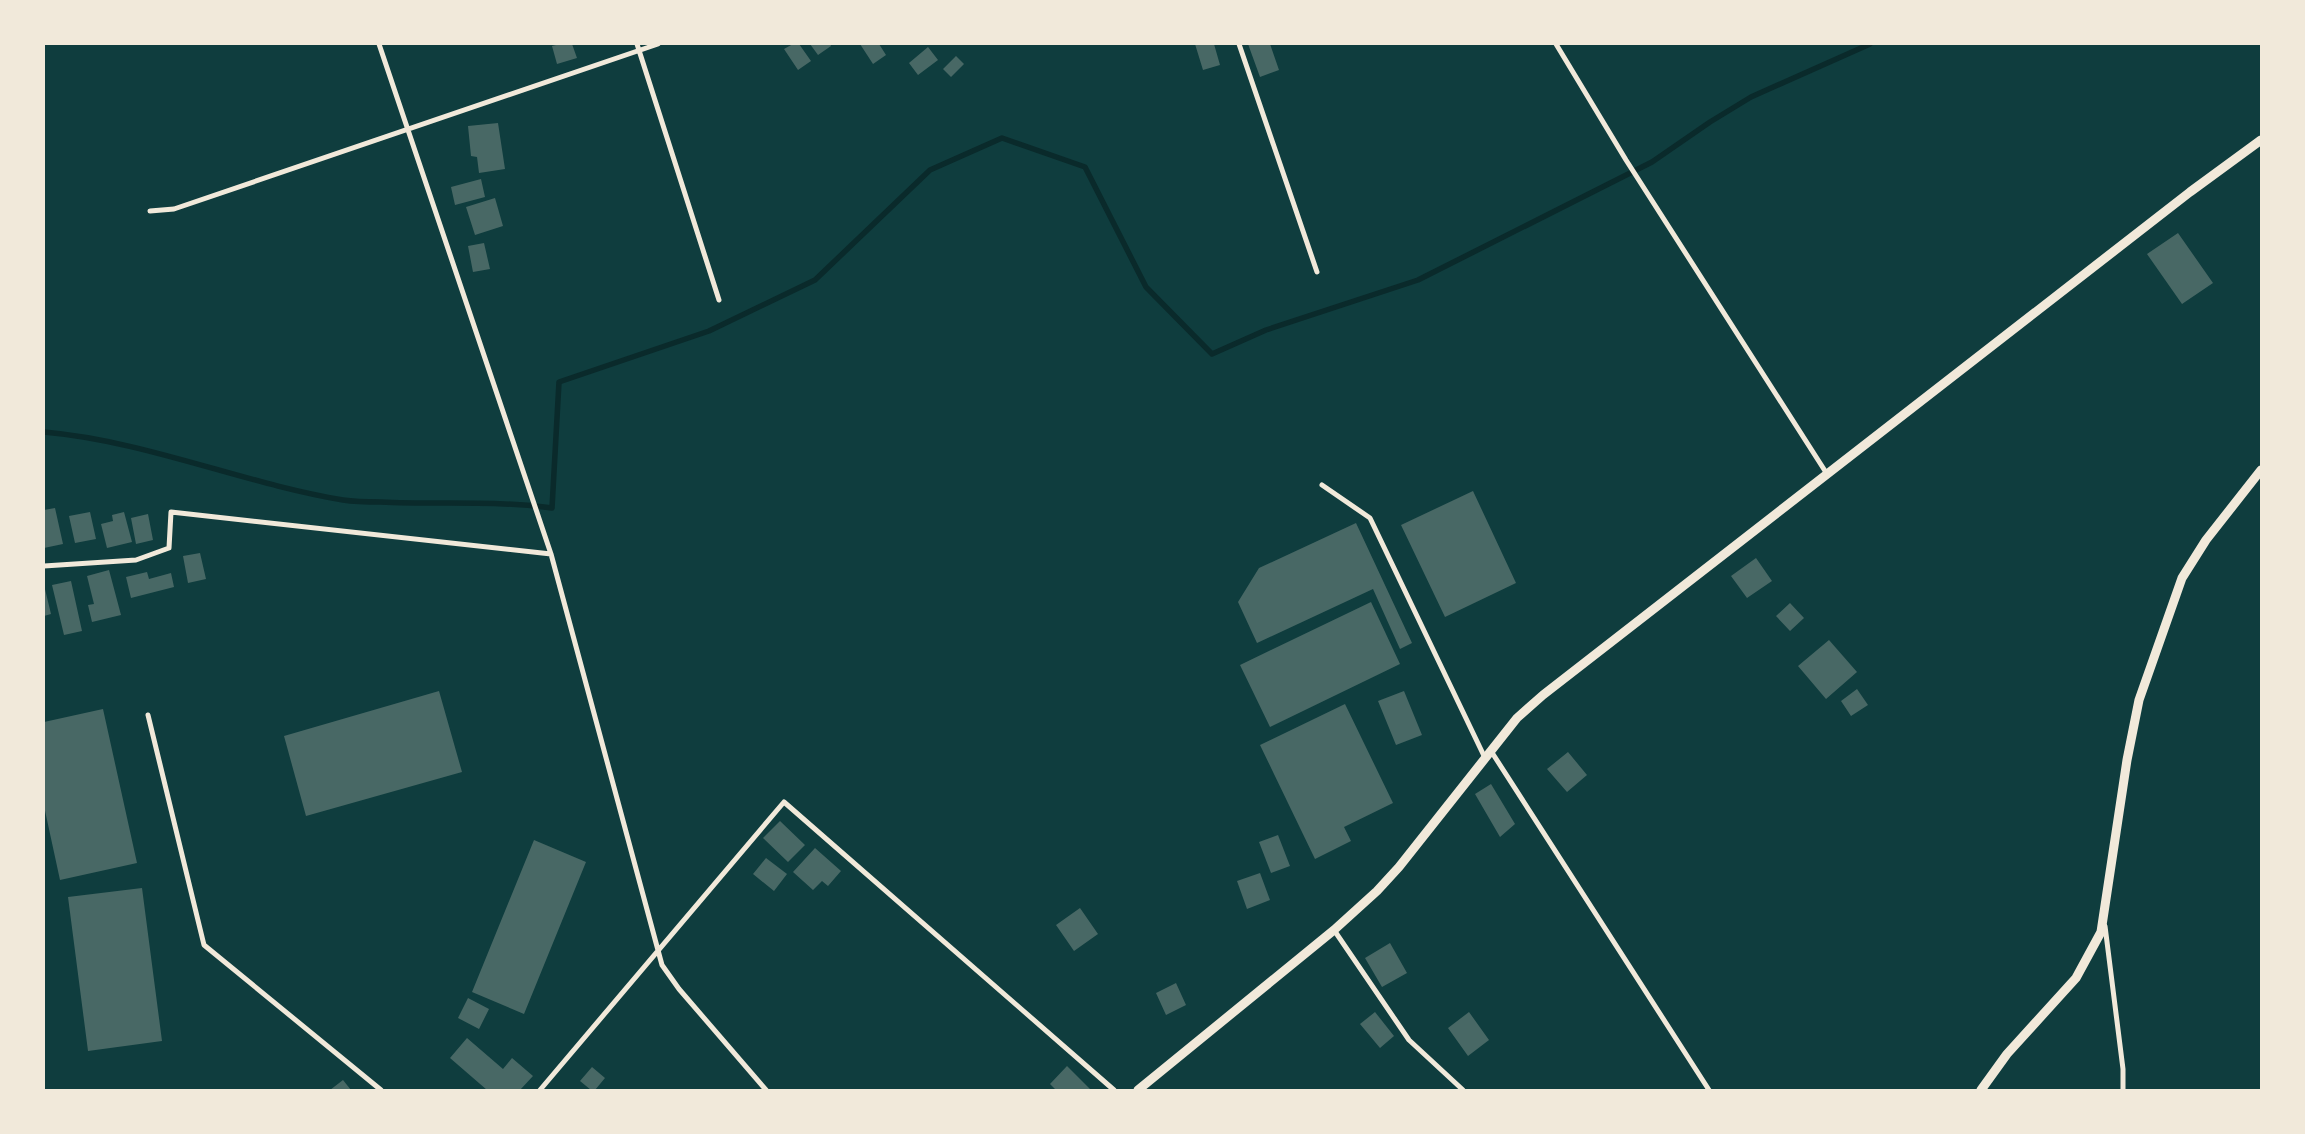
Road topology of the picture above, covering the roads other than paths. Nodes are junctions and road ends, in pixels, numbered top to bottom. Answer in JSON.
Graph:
{"nodes":[{"id":1,"x":379,"y":44,"type":"edge"},
{"id":2,"x":637,"y":44,"type":"edge"},
{"id":3,"x":658,"y":44,"type":"edge"},
{"id":4,"x":1239,"y":44,"type":"edge"},
{"id":5,"x":1556,"y":44,"type":"edge"},
{"id":6,"x":639,"y":50,"type":"junction"},
{"id":7,"x":409,"y":130,"type":"junction"},
{"id":8,"x":2261,"y":140,"type":"edge"},
{"id":9,"x":150,"y":211,"type":"dead end"},
{"id":10,"x":1317,"y":272,"type":"dead end"},
{"id":11,"x":719,"y":300,"type":"dead end"},
{"id":12,"x":2261,"y":470,"type":"edge"},
{"id":13,"x":1827,"y":474,"type":"junction"},
{"id":14,"x":1322,"y":485,"type":"dead end"},
{"id":15,"x":551,"y":554,"type":"junction"},
{"id":16,"x":44,"y":566,"type":"edge"},
{"id":17,"x":148,"y":715,"type":"dead end"},
{"id":18,"x":1488,"y":754,"type":"junction"},
{"id":19,"x":2104,"y":918,"type":"junction"},
{"id":20,"x":1334,"y":930,"type":"junction"},
{"id":21,"x":658,"y":949,"type":"junction"},
{"id":22,"x":381,"y":1090,"type":"edge"},
{"id":23,"x":540,"y":1090,"type":"edge"},
{"id":24,"x":766,"y":1090,"type":"edge"},
{"id":25,"x":1114,"y":1090,"type":"edge"},
{"id":26,"x":1138,"y":1090,"type":"edge"},
{"id":27,"x":1463,"y":1090,"type":"edge"},
{"id":28,"x":1709,"y":1090,"type":"edge"},
{"id":29,"x":1981,"y":1090,"type":"edge"},
{"id":30,"x":2123,"y":1090,"type":"edge"}],
"edges":[{"from":1,"to":7,"type":"street"},
{"from":2,"to":6,"type":"street"},
{"from":3,"to":6,"type":"street"},
{"from":4,"to":10,"type":"street"},
{"from":5,"to":13,"type":"street"},
{"from":6,"to":7,"type":"street"},
{"from":6,"to":11,"type":"street"},
{"from":7,"to":9,"type":"street"},
{"from":7,"to":15,"type":"street"},
{"from":8,"to":13,"type":"street"},
{"from":12,"to":19,"type":"street"},
{"from":13,"to":18,"type":"street"},
{"from":14,"to":18,"type":"street"},
{"from":15,"to":16,"type":"street"},
{"from":15,"to":21,"type":"street"},
{"from":17,"to":22,"type":"street"},
{"from":18,"to":20,"type":"street"},
{"from":18,"to":28,"type":"street"},
{"from":19,"to":29,"type":"street"},
{"from":19,"to":30,"type":"street"},
{"from":20,"to":26,"type":"street"},
{"from":20,"to":27,"type":"street"},
{"from":21,"to":23,"type":"street"},
{"from":21,"to":24,"type":"street"},
{"from":21,"to":25,"type":"street"}]}
